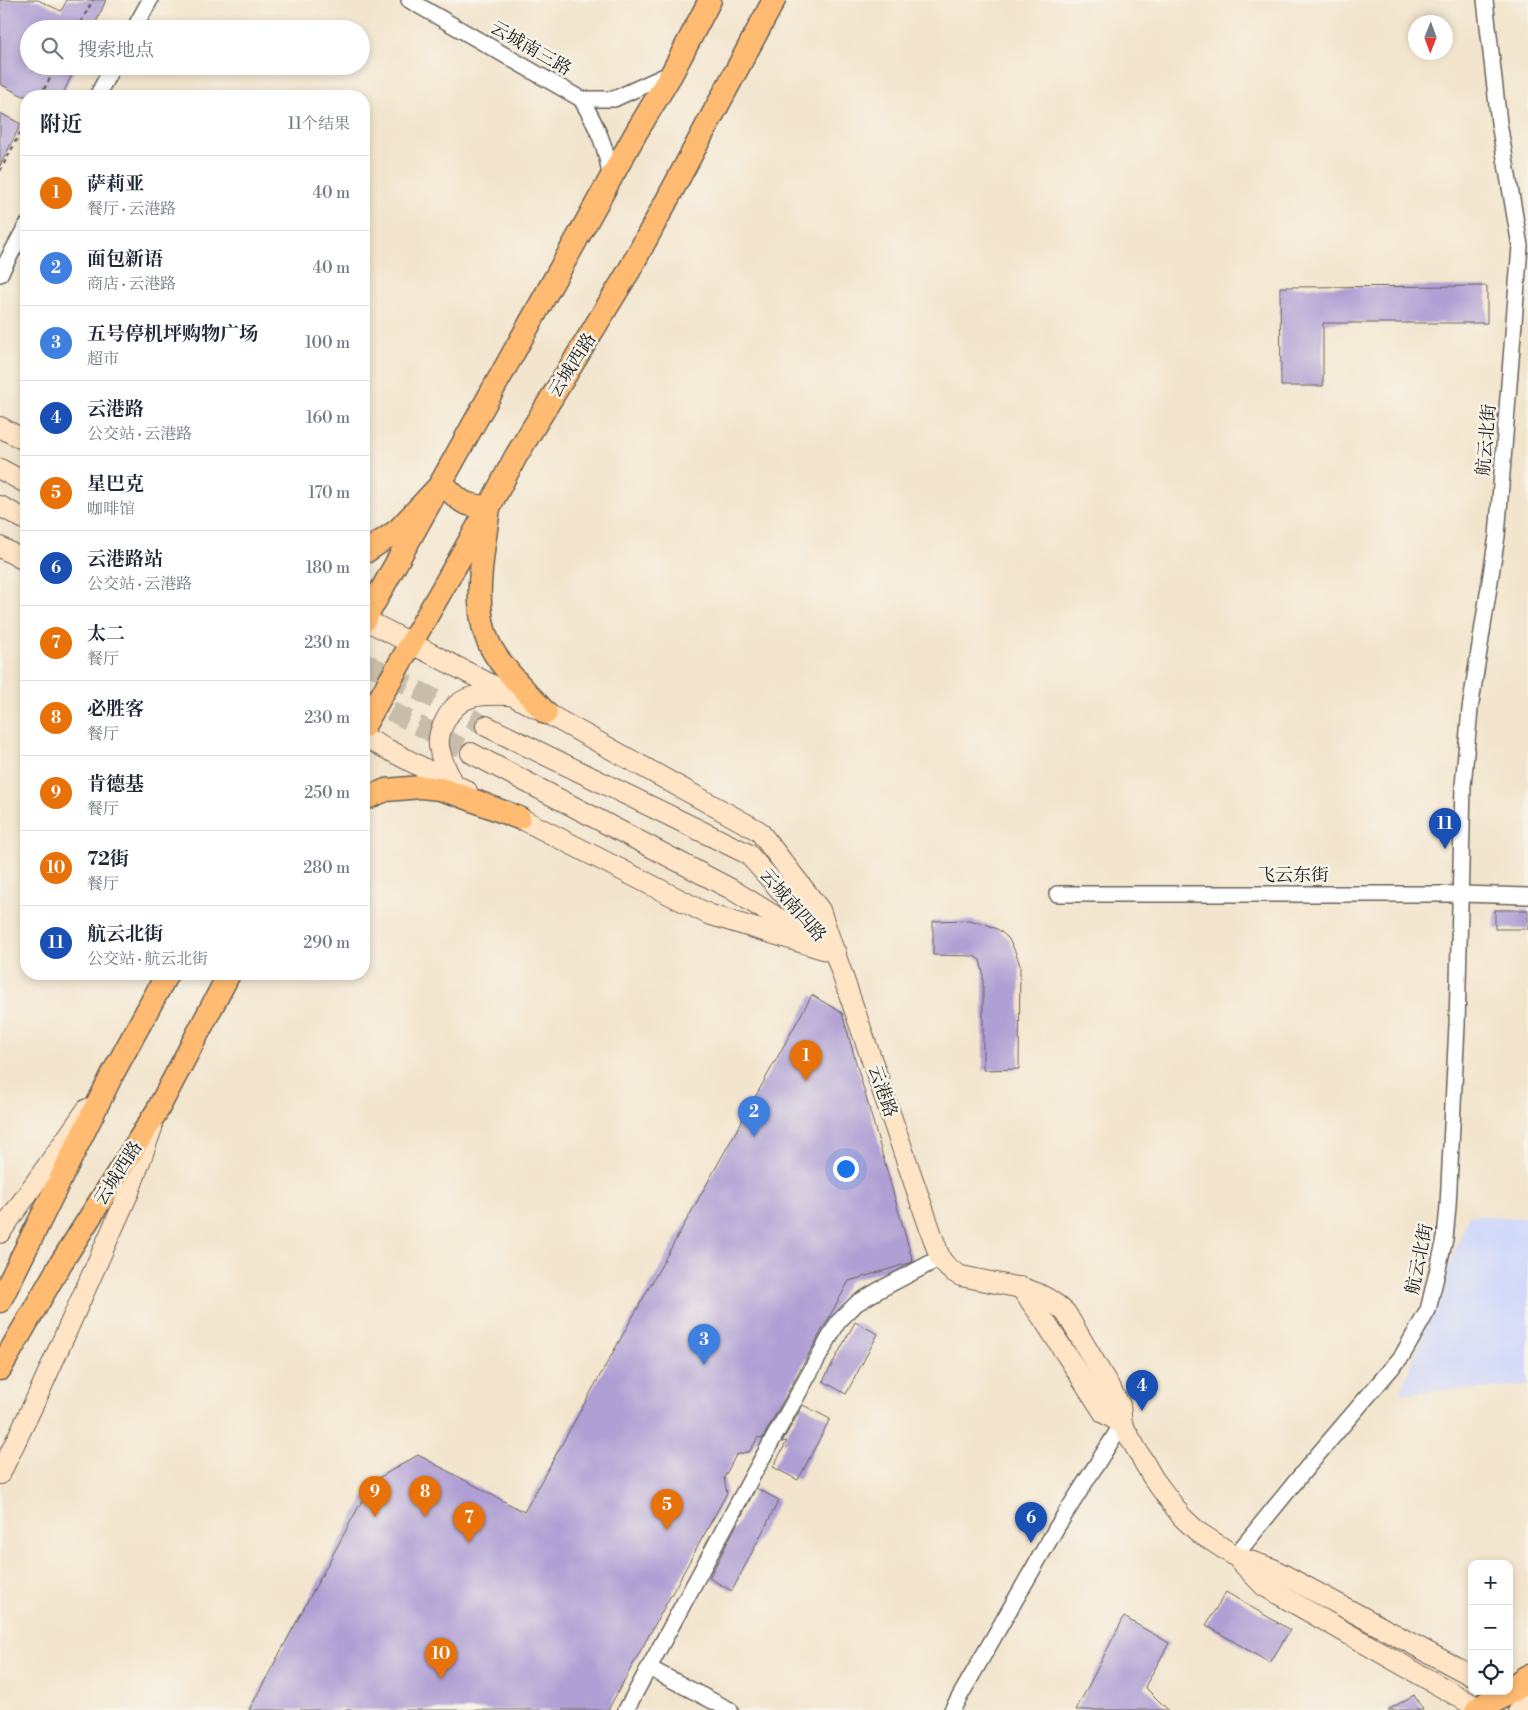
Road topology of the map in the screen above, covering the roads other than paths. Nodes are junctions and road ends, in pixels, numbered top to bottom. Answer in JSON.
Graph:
{"nodes":[{"id":1,"x":150,"y":0,"type":"edge"},
{"id":2,"x":410,"y":0,"type":"edge"},
{"id":3,"x":710,"y":0,"type":"edge"},
{"id":4,"x":774,"y":0,"type":"edge"},
{"id":5,"x":1484,"y":0,"type":"edge"},
{"id":6,"x":139,"y":20,"type":"edge"},
{"id":7,"x":672,"y":73,"type":"junction"},
{"id":8,"x":109,"y":75,"type":"edge"},
{"id":9,"x":100,"y":90,"type":"edge"},
{"id":10,"x":581,"y":99,"type":"junction"},
{"id":11,"x":610,"y":181,"type":"junction"},
{"id":12,"x":20,"y":237,"type":"edge"},
{"id":13,"x":1524,"y":246,"type":"edge"},
{"id":14,"x":0,"y":274,"type":"edge"},
{"id":15,"x":0,"y":427,"type":"edge"},
{"id":16,"x":20,"y":438,"type":"edge"},
{"id":17,"x":0,"y":469,"type":"edge"},
{"id":18,"x":20,"y":480,"type":"edge"},
{"id":19,"x":442,"y":483,"type":"junction"},
{"id":20,"x":0,"y":506,"type":"edge"},
{"id":21,"x":489,"y":507,"type":"junction"},
{"id":22,"x":20,"y":517,"type":"edge"},
{"id":23,"x":0,"y":547,"type":"edge"},
{"id":24,"x":370,"y":549,"type":"edge"},
{"id":25,"x":20,"y":558,"type":"edge"},
{"id":26,"x":370,"y":609,"type":"edge"},
{"id":27,"x":370,"y":623,"type":"edge"},
{"id":28,"x":410,"y":644,"type":"junction"},
{"id":29,"x":513,"y":695,"type":"junction"},
{"id":30,"x":546,"y":713,"type":"junction"},
{"id":31,"x":370,"y":715,"type":"edge"},
{"id":32,"x":486,"y":726,"type":"tunnel mouth"},
{"id":33,"x":370,"y":740,"type":"edge"},
{"id":34,"x":471,"y":753,"type":"tunnel mouth"},
{"id":35,"x":454,"y":784,"type":"junction"},
{"id":36,"x":370,"y":797,"type":"edge"},
{"id":37,"x":519,"y":818,"type":"junction"},
{"id":38,"x":1057,"y":894,"type":"dead end"},
{"id":39,"x":1461,"y":894,"type":"junction"},
{"id":40,"x":1528,"y":896,"type":"edge"},
{"id":41,"x":836,"y":954,"type":"junction"},
{"id":42,"x":164,"y":980,"type":"edge"},
{"id":43,"x":226,"y":980,"type":"edge"},
{"id":44,"x":112,"y":1075,"type":"junction"},
{"id":45,"x":157,"y":1111,"type":"junction"},
{"id":46,"x":0,"y":1233,"type":"edge"},
{"id":47,"x":940,"y":1258,"type":"junction"},
{"id":48,"x":0,"y":1301,"type":"edge"},
{"id":49,"x":0,"y":1369,"type":"edge"},
{"id":50,"x":1122,"y":1424,"type":"junction"},
{"id":51,"x":0,"y":1474,"type":"edge"},
{"id":52,"x":1236,"y":1556,"type":"junction"},
{"id":53,"x":1528,"y":1665,"type":"edge"},
{"id":54,"x":649,"y":1668,"type":"junction"},
{"id":55,"x":1468,"y":1674,"type":"edge"},
{"id":56,"x":1513,"y":1676,"type":"edge"},
{"id":57,"x":1528,"y":1678,"type":"edge"},
{"id":58,"x":1513,"y":1688,"type":"edge"},
{"id":59,"x":1487,"y":1695,"type":"edge"},
{"id":60,"x":1500,"y":1695,"type":"edge"},
{"id":61,"x":1528,"y":1704,"type":"edge"},
{"id":62,"x":1472,"y":1708,"type":"edge"},
{"id":63,"x":626,"y":1710,"type":"edge"},
{"id":64,"x":730,"y":1710,"type":"edge"},
{"id":65,"x":952,"y":1710,"type":"edge"},
{"id":66,"x":1519,"y":1710,"type":"edge"}],
"edges":[{"from":1,"to":6,"type":"street"},
{"from":2,"to":10,"type":"street","name":"云城南三路"},
{"from":3,"to":7,"type":"main road"},
{"from":4,"to":21,"type":"main road","name":"云城西路"},
{"from":5,"to":13,"type":"street","name":"航云北街"},
{"from":7,"to":10,"type":"street","name":"云城南三路"},
{"from":7,"to":11,"type":"main road"},
{"from":8,"to":9,"type":"street"},
{"from":10,"to":11,"type":"street","name":"云城南三路"},
{"from":11,"to":19,"type":"main road"},
{"from":12,"to":14,"type":"street"},
{"from":13,"to":39,"type":"street","name":"航云北街"},
{"from":15,"to":16,"type":"street"},
{"from":17,"to":18,"type":"street"},
{"from":19,"to":21,"type":"main road"},
{"from":19,"to":24,"type":"main road"},
{"from":19,"to":26,"type":"main road"},
{"from":20,"to":22,"type":"street"},
{"from":21,"to":28,"type":"main road","name":"云城西路"},
{"from":21,"to":30,"type":"main road"},
{"from":23,"to":25,"type":"street"},
{"from":27,"to":28,"type":"street","name":"云港路"},
{"from":28,"to":29,"type":"street","name":"云港路"},
{"from":28,"to":31,"type":"main road","name":"云城西路"},
{"from":29,"to":30,"type":"street","name":"云港路"},
{"from":29,"to":35,"type":"street"},
{"from":30,"to":41,"type":"street","name":"云港路"},
{"from":32,"to":41,"type":"street","name":"云城南四路"},
{"from":33,"to":35,"type":"street"},
{"from":34,"to":41,"type":"street","name":"云城南四路"},
{"from":35,"to":37,"type":"street"},
{"from":36,"to":37,"type":"main road"},
{"from":37,"to":41,"type":"street"},
{"from":38,"to":39,"type":"street","name":"飞云东街"},
{"from":39,"to":40,"type":"street","name":"飞云东街"},
{"from":39,"to":52,"type":"street","name":"航云北街"},
{"from":41,"to":47,"type":"street","name":"云港路"},
{"from":42,"to":44,"type":"main road"},
{"from":43,"to":45,"type":"main road","name":"云城西路"},
{"from":44,"to":46,"type":"street"},
{"from":44,"to":48,"type":"main road"},
{"from":45,"to":49,"type":"main road","name":"云城西路"},
{"from":45,"to":51,"type":"street"},
{"from":47,"to":50,"type":"street","name":"云港路"},
{"from":47,"to":54,"type":"street"},
{"from":50,"to":52,"type":"street","name":"云港路"},
{"from":50,"to":65,"type":"street"},
{"from":52,"to":55,"type":"street","name":"云港路"},
{"from":52,"to":62,"type":"street","name":"云港路"},
{"from":53,"to":56,"type":"street"},
{"from":54,"to":63,"type":"street"},
{"from":54,"to":64,"type":"street"},
{"from":57,"to":58,"type":"highway"},
{"from":59,"to":62,"type":"street"},
{"from":60,"to":62,"type":"highway"},
{"from":61,"to":66,"type":"street"}]}
